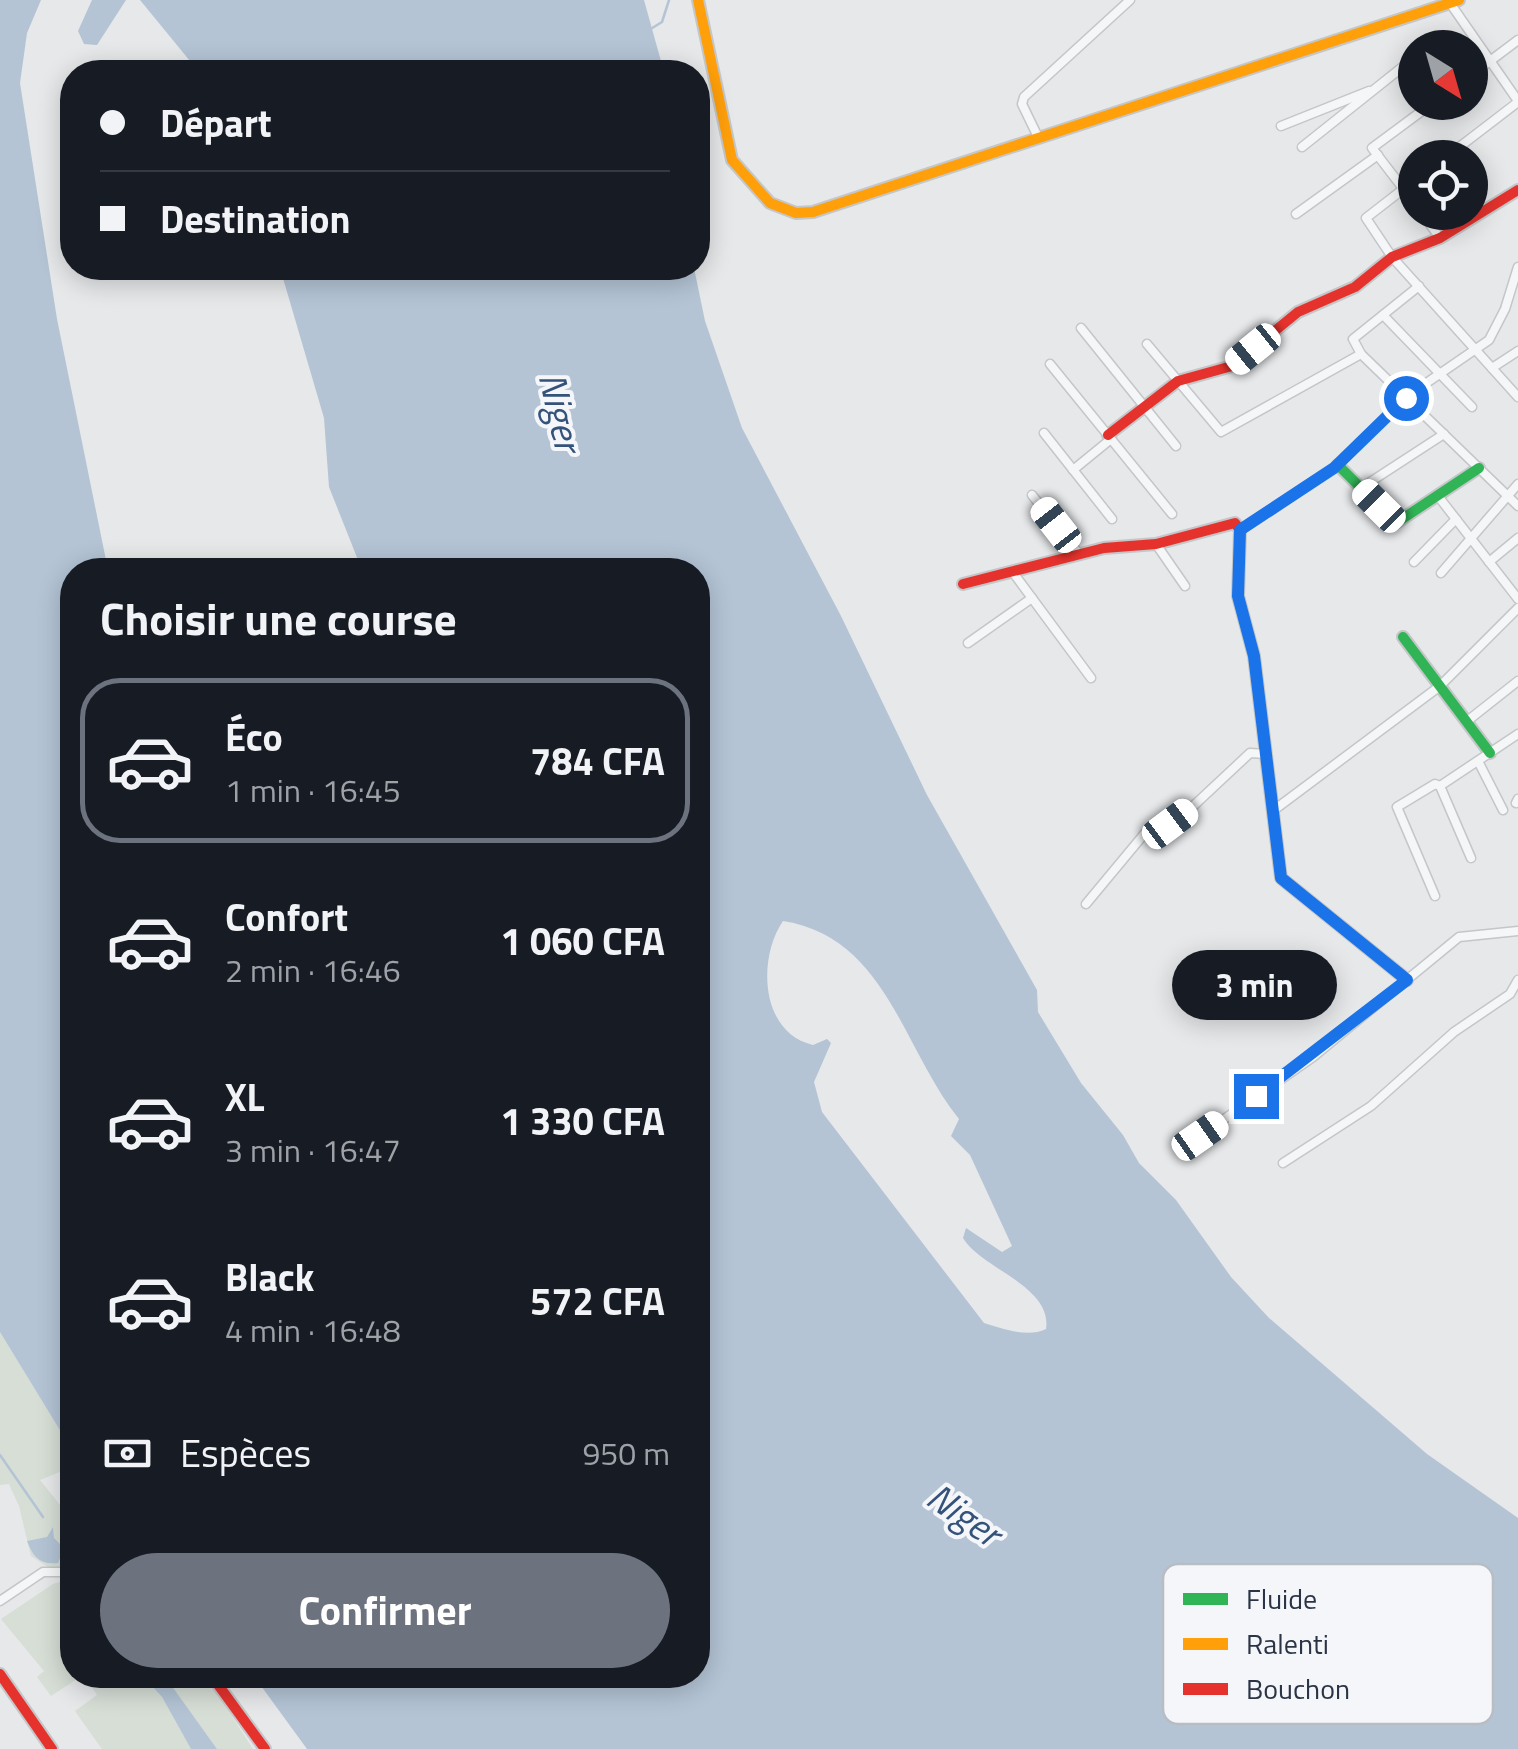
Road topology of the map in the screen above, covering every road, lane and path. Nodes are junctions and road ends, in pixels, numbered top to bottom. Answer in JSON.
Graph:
{"nodes":[{"id":1,"x":698,"y":0,"type":"edge"},
{"id":2,"x":1130,"y":0,"type":"edge"},
{"id":3,"x":1455,"y":2,"type":"edge"},
{"id":4,"x":1518,"y":40,"type":"edge"},
{"id":5,"x":1490,"y":61,"type":"junction"},
{"id":6,"x":1398,"y":70,"type":"edge"},
{"id":7,"x":1373,"y":90,"type":"junction"},
{"id":8,"x":1518,"y":101,"type":"edge"},
{"id":9,"x":1410,"y":120,"type":"edge"},
{"id":10,"x":1280,"y":126,"type":"dead end"},
{"id":11,"x":1038,"y":138,"type":"junction"},
{"id":12,"x":1467,"y":140,"type":"edge"},
{"id":13,"x":1302,"y":147,"type":"dead end"},
{"id":14,"x":1378,"y":155,"type":"junction"},
{"id":15,"x":1398,"y":182,"type":"edge"},
{"id":16,"x":1518,"y":190,"type":"edge"},
{"id":17,"x":1398,"y":193,"type":"edge"},
{"id":18,"x":1296,"y":214,"type":"dead end"},
{"id":19,"x":1434,"y":230,"type":"edge"},
{"id":20,"x":1440,"y":238,"type":"junction"},
{"id":21,"x":1392,"y":258,"type":"junction"},
{"id":22,"x":1518,"y":267,"type":"edge"},
{"id":23,"x":1418,"y":286,"type":"junction"},
{"id":24,"x":1383,"y":314,"type":"junction"},
{"id":25,"x":1081,"y":328,"type":"dead end"},
{"id":26,"x":1148,"y":344,"type":"dead end"},
{"id":27,"x":1477,"y":351,"type":"junction"},
{"id":28,"x":1518,"y":351,"type":"edge"},
{"id":29,"x":1361,"y":354,"type":"junction"},
{"id":30,"x":1050,"y":364,"type":"dead end"},
{"id":31,"x":1492,"y":368,"type":"junction"},
{"id":32,"x":1441,"y":374,"type":"junction"},
{"id":33,"x":1178,"y":381,"type":"junction"},
{"id":34,"x":1518,"y":397,"type":"edge"},
{"id":35,"x":1406,"y":398,"type":"junction"},
{"id":36,"x":1144,"y":407,"type":"junction"},
{"id":37,"x":1472,"y":407,"type":"dead end"},
{"id":38,"x":1044,"y":434,"type":"dead end"},
{"id":39,"x":1444,"y":434,"type":"junction"},
{"id":40,"x":1109,"y":437,"type":"junction"},
{"id":41,"x":1176,"y":446,"type":"dead end"},
{"id":42,"x":1338,"y":465,"type":"junction"},
{"id":43,"x":1479,"y":468,"type":"junction"},
{"id":44,"x":1073,"y":470,"type":"junction"},
{"id":45,"x":1518,"y":484,"type":"edge"},
{"id":46,"x":1361,"y":488,"type":"junction"},
{"id":47,"x":1032,"y":496,"type":"dead end"},
{"id":48,"x":1438,"y":496,"type":"junction"},
{"id":49,"x":1508,"y":496,"type":"junction"},
{"id":50,"x":1518,"y":506,"type":"edge"},
{"id":51,"x":1172,"y":514,"type":"dead end"},
{"id":52,"x":1112,"y":518,"type":"dead end"},
{"id":53,"x":1456,"y":519,"type":"junction"},
{"id":54,"x":1240,"y":530,"type":"junction"},
{"id":55,"x":1471,"y":538,"type":"junction"},
{"id":56,"x":1518,"y":538,"type":"edge"},
{"id":57,"x":1156,"y":544,"type":"junction"},
{"id":58,"x":1079,"y":554,"type":"junction"},
{"id":59,"x":1414,"y":562,"type":"dead end"},
{"id":60,"x":1489,"y":562,"type":"junction"},
{"id":61,"x":1012,"y":571,"type":"junction"},
{"id":62,"x":1441,"y":573,"type":"dead end"},
{"id":63,"x":963,"y":584,"type":"dead end"},
{"id":64,"x":1185,"y":586,"type":"dead end"},
{"id":65,"x":1032,"y":598,"type":"junction"},
{"id":66,"x":1518,"y":599,"type":"edge"},
{"id":67,"x":1518,"y":608,"type":"edge"},
{"id":68,"x":1403,"y":637,"type":"dead end"},
{"id":69,"x":968,"y":643,"type":"dead end"},
{"id":70,"x":1091,"y":678,"type":"dead end"},
{"id":71,"x":1518,"y":681,"type":"edge"},
{"id":72,"x":1440,"y":686,"type":"junction"},
{"id":73,"x":1466,"y":722,"type":"junction"},
{"id":74,"x":1518,"y":734,"type":"edge"},
{"id":75,"x":1490,"y":753,"type":"junction"},
{"id":76,"x":1266,"y":754,"type":"junction"},
{"id":77,"x":1478,"y":761,"type":"junction"},
{"id":78,"x":1440,"y":786,"type":"junction"},
{"id":79,"x":1274,"y":810,"type":"junction"},
{"id":80,"x":1503,"y":810,"type":"dead end"},
{"id":81,"x":1471,"y":858,"type":"dead end"},
{"id":82,"x":1435,"y":896,"type":"dead end"},
{"id":83,"x":1086,"y":904,"type":"dead end"},
{"id":84,"x":1518,"y":931,"type":"edge"},
{"id":85,"x":1407,"y":980,"type":"junction"},
{"id":86,"x":1518,"y":980,"type":"edge"},
{"id":87,"x":1200,"y":1136,"type":"dead end"},
{"id":88,"x":1283,"y":1163,"type":"dead end"},
{"id":89,"x":60,"y":1572,"type":"edge"},
{"id":90,"x":0,"y":1601,"type":"edge"},
{"id":91,"x":0,"y":1674,"type":"edge"},
{"id":92,"x":220,"y":1688,"type":"edge"},
{"id":93,"x":52,"y":1749,"type":"edge"},
{"id":94,"x":265,"y":1749,"type":"edge"}],
"edges":[{"from":1,"to":11,"type":"street"},
{"from":2,"to":11,"type":"street"},
{"from":3,"to":5,"type":"street"},
{"from":3,"to":11,"type":"street"},
{"from":4,"to":5,"type":"street"},
{"from":5,"to":8,"type":"street"},
{"from":6,"to":7,"type":"street"},
{"from":7,"to":10,"type":"street"},
{"from":7,"to":13,"type":"street"},
{"from":8,"to":12,"type":"street"},
{"from":9,"to":14,"type":"street"},
{"from":14,"to":15,"type":"street"},
{"from":14,"to":18,"type":"street"},
{"from":16,"to":20,"type":"street"},
{"from":17,"to":21,"type":"street"},
{"from":19,"to":20,"type":"street"},
{"from":20,"to":21,"type":"street"},
{"from":21,"to":23,"type":"street"},
{"from":21,"to":33,"type":"street"},
{"from":22,"to":27,"type":"street"},
{"from":23,"to":24,"type":"street"},
{"from":23,"to":27,"type":"street"},
{"from":24,"to":29,"type":"street"},
{"from":24,"to":32,"type":"street"},
{"from":25,"to":36,"type":"street"},
{"from":26,"to":33,"type":"street"},
{"from":27,"to":31,"type":"street"},
{"from":27,"to":32,"type":"street"},
{"from":28,"to":31,"type":"street"},
{"from":29,"to":33,"type":"street"},
{"from":29,"to":35,"type":"street"},
{"from":30,"to":40,"type":"street"},
{"from":31,"to":34,"type":"street"},
{"from":32,"to":35,"type":"street"},
{"from":32,"to":37,"type":"street"},
{"from":33,"to":36,"type":"street"},
{"from":35,"to":39,"type":"street"},
{"from":35,"to":42,"type":"street"},
{"from":36,"to":40,"type":"street"},
{"from":36,"to":41,"type":"street"},
{"from":38,"to":44,"type":"street"},
{"from":39,"to":43,"type":"street"},
{"from":39,"to":46,"type":"street"},
{"from":40,"to":44,"type":"street"},
{"from":40,"to":51,"type":"street"},
{"from":42,"to":46,"type":"street"},
{"from":42,"to":54,"type":"street"},
{"from":43,"to":48,"type":"street"},
{"from":43,"to":49,"type":"street"},
{"from":44,"to":52,"type":"street"},
{"from":45,"to":49,"type":"street"},
{"from":46,"to":48,"type":"street"},
{"from":47,"to":58,"type":"street"},
{"from":48,"to":53,"type":"street"},
{"from":49,"to":50,"type":"street"},
{"from":49,"to":55,"type":"street"},
{"from":53,"to":55,"type":"street"},
{"from":53,"to":59,"type":"street"},
{"from":54,"to":57,"type":"street"},
{"from":54,"to":76,"type":"street"},
{"from":55,"to":60,"type":"street"},
{"from":55,"to":62,"type":"street"},
{"from":56,"to":60,"type":"street"},
{"from":57,"to":58,"type":"street"},
{"from":57,"to":64,"type":"street"},
{"from":58,"to":61,"type":"street"},
{"from":60,"to":66,"type":"street"},
{"from":61,"to":63,"type":"street"},
{"from":61,"to":65,"type":"street"},
{"from":65,"to":69,"type":"street"},
{"from":65,"to":70,"type":"street"},
{"from":67,"to":72,"type":"street"},
{"from":68,"to":72,"type":"street"},
{"from":71,"to":73,"type":"street"},
{"from":72,"to":73,"type":"street"},
{"from":72,"to":79,"type":"street"},
{"from":73,"to":75,"type":"street"},
{"from":74,"to":75,"type":"street"},
{"from":75,"to":77,"type":"street"},
{"from":76,"to":79,"type":"street"},
{"from":76,"to":83,"type":"street"},
{"from":77,"to":78,"type":"street"},
{"from":77,"to":80,"type":"street"},
{"from":78,"to":81,"type":"street"},
{"from":78,"to":82,"type":"street"},
{"from":79,"to":85,"type":"street"},
{"from":84,"to":85,"type":"street"},
{"from":85,"to":87,"type":"street"},
{"from":86,"to":88,"type":"street"},
{"from":89,"to":90,"type":"street"},
{"from":91,"to":93,"type":"street"},
{"from":92,"to":94,"type":"street"}]}
